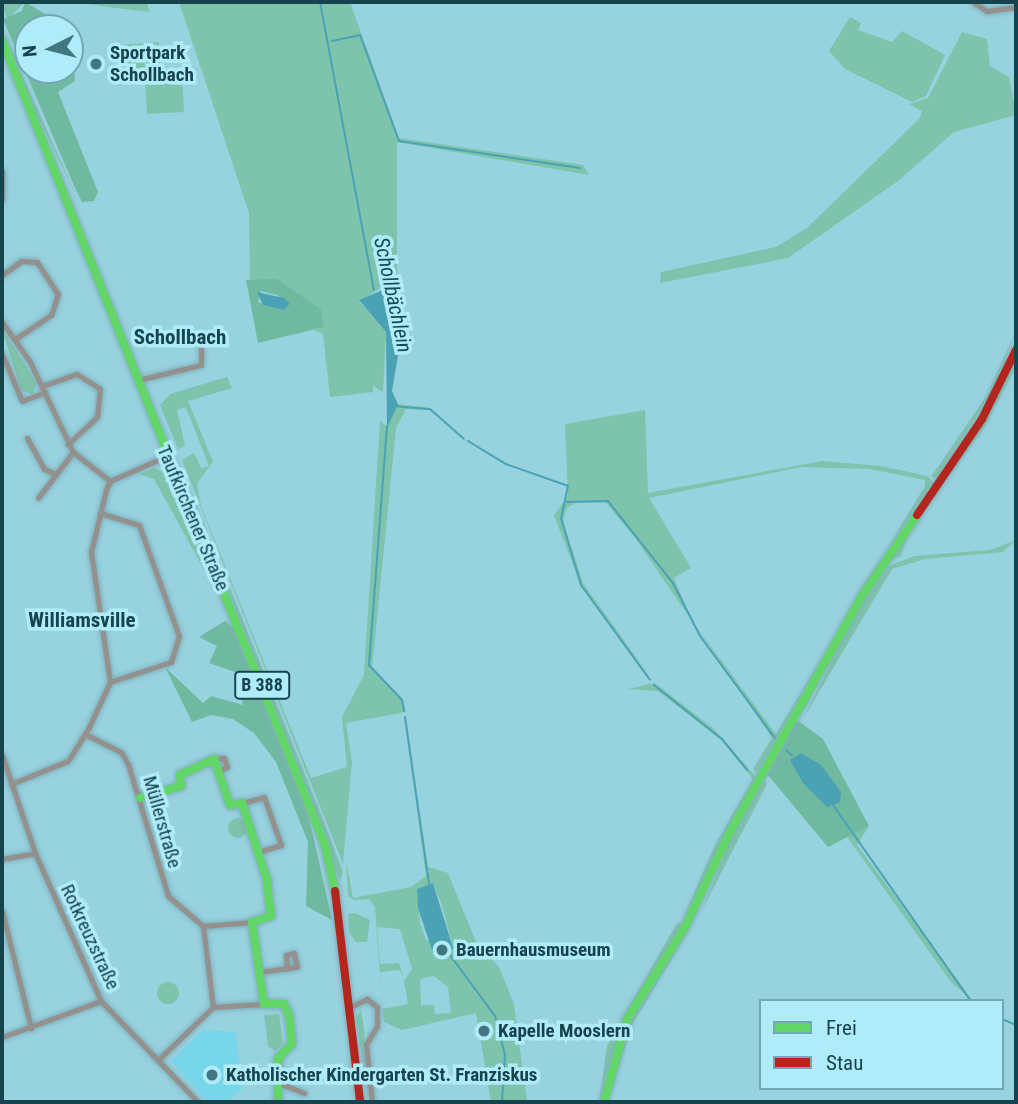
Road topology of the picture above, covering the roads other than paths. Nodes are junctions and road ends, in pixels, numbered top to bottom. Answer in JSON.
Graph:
{"nodes":[{"id":1,"x":973,"y":2,"type":"edge"},
{"id":2,"x":1016,"y":7,"type":"edge"},
{"id":3,"x":2,"y":40,"type":"edge"},
{"id":4,"x":2,"y":171,"type":"edge"},
{"id":5,"x":2,"y":199,"type":"edge"},
{"id":6,"x":2,"y":275,"type":"edge"},
{"id":7,"x":2,"y":322,"type":"edge"},
{"id":8,"x":15,"y":339,"type":"junction"},
{"id":9,"x":201,"y":345,"type":"dead end"},
{"id":10,"x":1016,"y":351,"type":"edge"},
{"id":11,"x":2,"y":354,"type":"edge"},
{"id":12,"x":138,"y":380,"type":"junction"},
{"id":13,"x":43,"y":389,"type":"junction"},
{"id":14,"x":27,"y":438,"type":"dead end"},
{"id":15,"x":68,"y":444,"type":"junction"},
{"id":16,"x":73,"y":452,"type":"junction"},
{"id":17,"x":167,"y":456,"type":"junction"},
{"id":18,"x":55,"y":474,"type":"junction"},
{"id":19,"x":110,"y":481,"type":"junction"},
{"id":20,"x":38,"y":498,"type":"dead end"},
{"id":21,"x":100,"y":513,"type":"junction"},
{"id":22,"x":110,"y":682,"type":"junction"},
{"id":23,"x":86,"y":734,"type":"junction"},
{"id":24,"x":2,"y":755,"type":"edge"},
{"id":25,"x":11,"y":784,"type":"junction"},
{"id":26,"x":140,"y":798,"type":"junction"},
{"id":27,"x":242,"y":803,"type":"junction"},
{"id":28,"x":258,"y":852,"type":"junction"},
{"id":29,"x":35,"y":853,"type":"junction"},
{"id":30,"x":2,"y":859,"type":"edge"},
{"id":31,"x":2,"y":911,"type":"edge"},
{"id":32,"x":252,"y":922,"type":"junction"},
{"id":33,"x":203,"y":926,"type":"junction"},
{"id":34,"x":287,"y":969,"type":"dead end"},
{"id":35,"x":260,"y":972,"type":"junction"},
{"id":36,"x":101,"y":1001,"type":"junction"},
{"id":37,"x":264,"y":1004,"type":"junction"},
{"id":38,"x":352,"y":1006,"type":"junction"},
{"id":39,"x":213,"y":1007,"type":"junction"},
{"id":40,"x":31,"y":1028,"type":"junction"},
{"id":41,"x":2,"y":1037,"type":"edge"},
{"id":42,"x":158,"y":1060,"type":"junction"},
{"id":43,"x":281,"y":1084,"type":"junction"},
{"id":44,"x":304,"y":1093,"type":"dead end"},
{"id":45,"x":198,"y":1102,"type":"edge"},
{"id":46,"x":278,"y":1102,"type":"edge"},
{"id":47,"x":360,"y":1102,"type":"edge"},
{"id":48,"x":372,"y":1102,"type":"edge"},
{"id":49,"x":604,"y":1102,"type":"edge"}],
"edges":[{"from":1,"to":2,"type":"street"},
{"from":3,"to":12,"type":"main road","name":"Taufkirchener Straße","number":"B 388"},
{"from":4,"to":5,"type":"street"},
{"from":6,"to":8,"type":"street"},
{"from":7,"to":8,"type":"street"},
{"from":8,"to":13,"type":"street"},
{"from":9,"to":12,"type":"street"},
{"from":10,"to":49,"type":"main road"},
{"from":11,"to":13,"type":"street"},
{"from":12,"to":17,"type":"main road","name":"Taufkirchener Straße","number":"B 388"},
{"from":13,"to":15,"type":"street"},
{"from":13,"to":15,"type":"street"},
{"from":14,"to":18,"type":"street"},
{"from":15,"to":16,"type":"street"},
{"from":16,"to":18,"type":"street"},
{"from":16,"to":19,"type":"street"},
{"from":17,"to":19,"type":"street"},
{"from":17,"to":38,"type":"main road","name":"Taufkirchener Straße","number":"B 388"},
{"from":18,"to":20,"type":"street"},
{"from":19,"to":21,"type":"street"},
{"from":21,"to":22,"type":"street"},
{"from":21,"to":22,"type":"street"},
{"from":22,"to":23,"type":"street"},
{"from":23,"to":25,"type":"street"},
{"from":23,"to":26,"type":"street","name":"Müllerstraße"},
{"from":24,"to":25,"type":"street","name":"Rotkreuzstraße"},
{"from":25,"to":29,"type":"street","name":"Rotkreuzstraße"},
{"from":26,"to":27,"type":"main road"},
{"from":26,"to":33,"type":"street","name":"Müllerstraße"},
{"from":27,"to":28,"type":"main road"},
{"from":27,"to":28,"type":"street"},
{"from":28,"to":32,"type":"main road"},
{"from":29,"to":30,"type":"street"},
{"from":29,"to":36,"type":"street","name":"Rotkreuzstraße"},
{"from":31,"to":40,"type":"street"},
{"from":32,"to":33,"type":"street"},
{"from":32,"to":35,"type":"main road"},
{"from":33,"to":39,"type":"street"},
{"from":34,"to":35,"type":"street"},
{"from":35,"to":37,"type":"main road"},
{"from":36,"to":40,"type":"street"},
{"from":36,"to":42,"type":"street","name":"Rotkreuzstraße"},
{"from":37,"to":39,"type":"street"},
{"from":37,"to":43,"type":"main road"},
{"from":38,"to":47,"type":"main road","name":"Taufkirchener Straße","number":"B 388"},
{"from":38,"to":48,"type":"street"},
{"from":39,"to":42,"type":"street"},
{"from":40,"to":41,"type":"street"},
{"from":42,"to":45,"type":"street","name":"Rotkreuzstraße"},
{"from":43,"to":44,"type":"street"},
{"from":43,"to":46,"type":"main road"}]}
